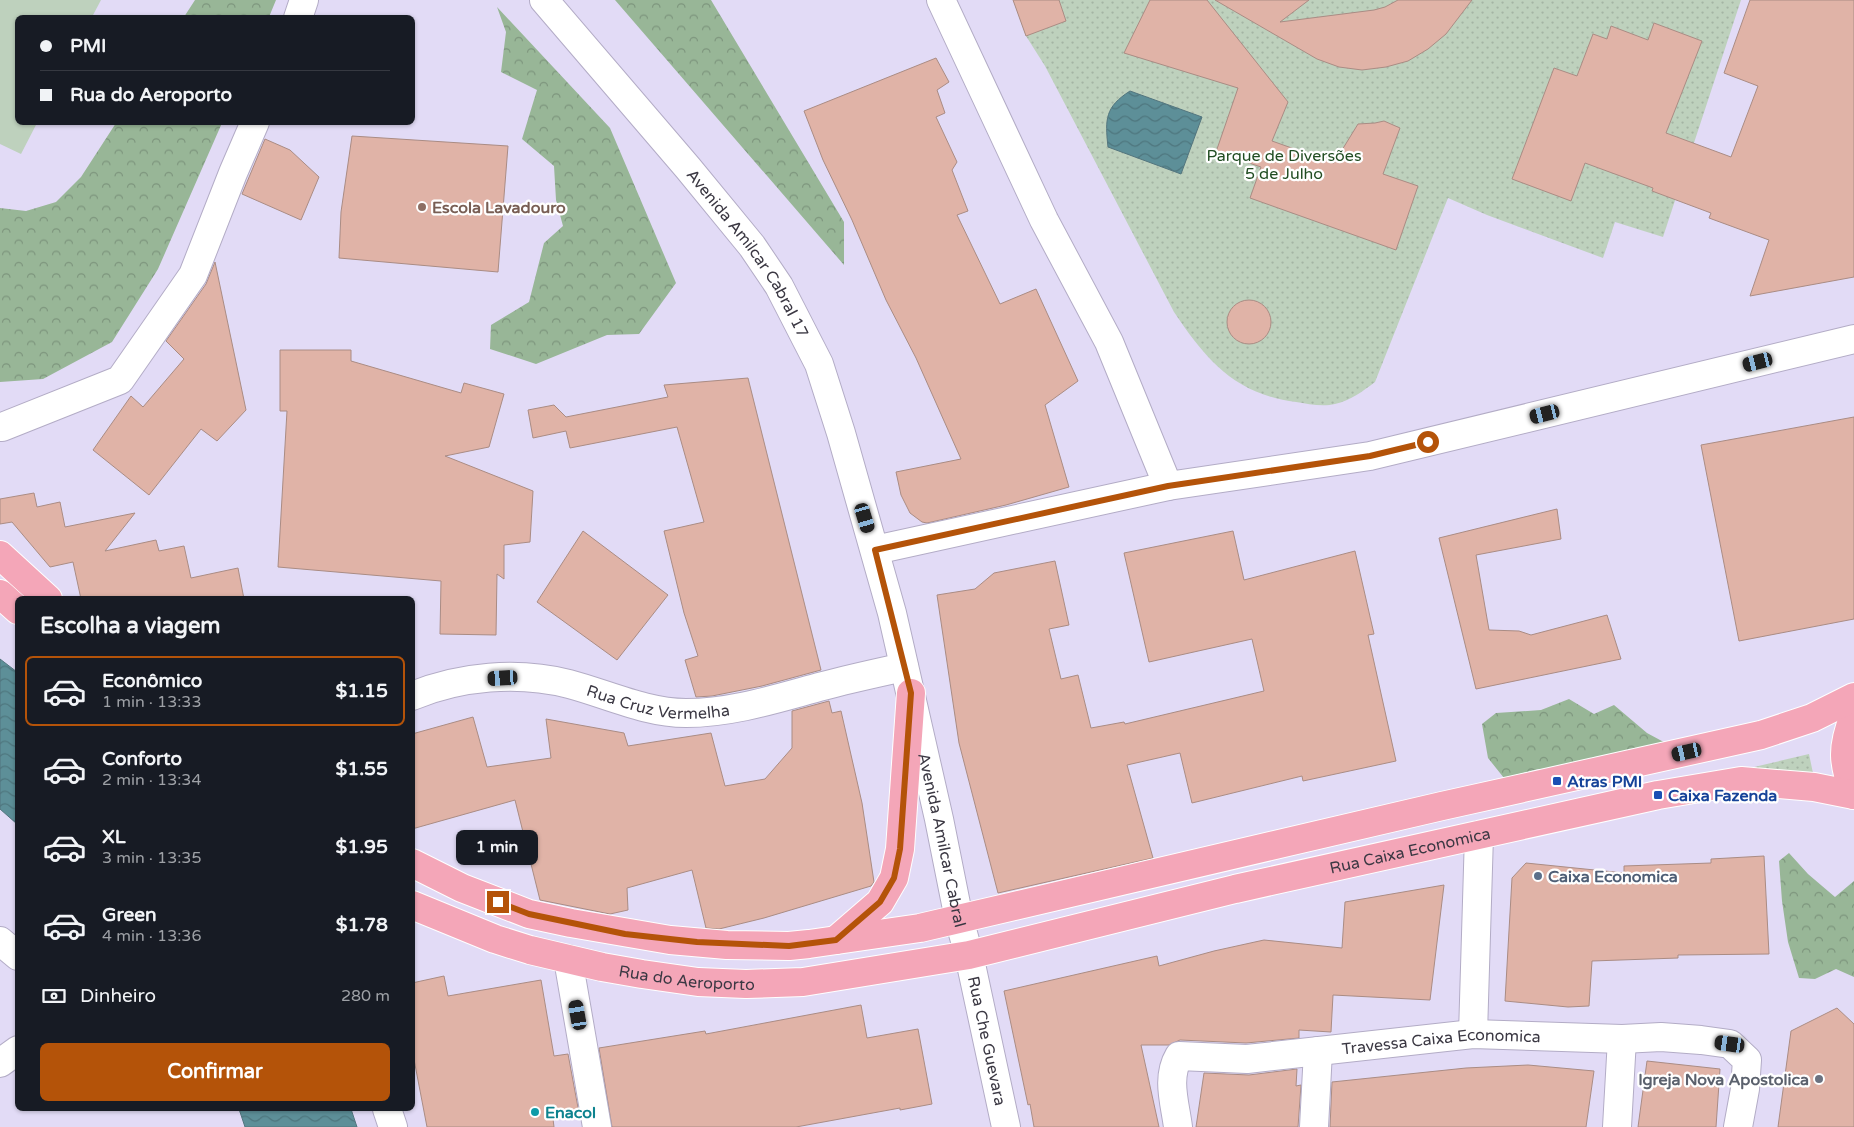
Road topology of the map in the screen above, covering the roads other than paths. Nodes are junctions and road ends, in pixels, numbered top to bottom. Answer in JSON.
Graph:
{"nodes":[{"id":1,"x":304,"y":0,"type":"edge"},
{"id":2,"x":544,"y":0,"type":"edge"},
{"id":3,"x":941,"y":0,"type":"edge"},
{"id":4,"x":299,"y":15,"type":"edge"},
{"id":5,"x":254,"y":125,"type":"edge"},
{"id":6,"x":1854,"y":339,"type":"edge"},
{"id":7,"x":2,"y":426,"type":"dead end"},
{"id":8,"x":1168,"y":486,"type":"junction"},
{"id":9,"x":875,"y":550,"type":"junction"},
{"id":10,"x":0,"y":556,"type":"edge"},
{"id":11,"x":0,"y":594,"type":"edge"},
{"id":12,"x":45,"y":596,"type":"edge"},
{"id":13,"x":15,"y":607,"type":"edge"},
{"id":14,"x":907,"y":680,"type":"junction"},
{"id":15,"x":415,"y":695,"type":"edge"},
{"id":16,"x":1854,"y":697,"type":"edge"},
{"id":17,"x":1854,"y":716,"type":"edge"},
{"id":18,"x":1854,"y":795,"type":"edge"},
{"id":19,"x":1478,"y":835,"type":"junction"},
{"id":20,"x":415,"y":864,"type":"edge"},
{"id":21,"x":415,"y":906,"type":"edge"},
{"id":22,"x":959,"y":919,"type":"junction"},
{"id":23,"x":836,"y":940,"type":"junction"},
{"id":24,"x":0,"y":941,"type":"edge"},
{"id":25,"x":15,"y":954,"type":"edge"},
{"id":26,"x":969,"y":956,"type":"junction"},
{"id":27,"x":568,"y":959,"type":"junction"},
{"id":28,"x":1472,"y":1034,"type":"junction"},
{"id":29,"x":1622,"y":1039,"type":"junction"},
{"id":30,"x":1318,"y":1051,"type":"junction"},
{"id":31,"x":15,"y":1052,"type":"edge"},
{"id":32,"x":0,"y":1063,"type":"edge"},
{"id":33,"x":388,"y":1111,"type":"edge"},
{"id":34,"x":393,"y":1127,"type":"edge"},
{"id":35,"x":597,"y":1127,"type":"edge"},
{"id":36,"x":1006,"y":1127,"type":"edge"},
{"id":37,"x":1178,"y":1127,"type":"edge"},
{"id":38,"x":1314,"y":1127,"type":"edge"},
{"id":39,"x":1617,"y":1127,"type":"edge"},
{"id":40,"x":1738,"y":1127,"type":"edge"}],
"edges":[{"from":1,"to":4,"type":"street"},
{"from":2,"to":9,"type":"street","name":"Avenida Amilcar Cabral 17"},
{"from":3,"to":8,"type":"street"},
{"from":5,"to":7,"type":"street"},
{"from":6,"to":8,"type":"street"},
{"from":8,"to":9,"type":"street"},
{"from":9,"to":14,"type":"street","name":"Avenida Amilcar Cabral"},
{"from":10,"to":12,"type":"main road"},
{"from":11,"to":13,"type":"main road"},
{"from":14,"to":15,"type":"street","name":"Rua Cruz Vermelha"},
{"from":14,"to":22,"type":"street","name":"Avenida Amilcar Cabral"},
{"from":14,"to":23,"type":"main road"},
{"from":16,"to":22,"type":"main road","name":"Rua do Aeroporto"},
{"from":17,"to":18,"type":"main road"},
{"from":18,"to":19,"type":"main road","name":"Rua Caixa Economica"},
{"from":19,"to":26,"type":"main road","name":"Rua Caixa Economica"},
{"from":19,"to":28,"type":"street"},
{"from":20,"to":23,"type":"main road","name":"Rua do Aeroporto"},
{"from":21,"to":27,"type":"main road","name":"Rua do Aeroporto"},
{"from":22,"to":23,"type":"main road","name":"Rua do Aeroporto"},
{"from":22,"to":26,"type":"street","name":"Avenida Amilcar Cabral"},
{"from":24,"to":25,"type":"street"},
{"from":26,"to":27,"type":"main road","name":"Rua do Aeroporto"},
{"from":26,"to":36,"type":"street","name":"Rua Che Guevara"},
{"from":27,"to":35,"type":"street"},
{"from":28,"to":29,"type":"street","name":"Travessa Caixa Economica"},
{"from":28,"to":30,"type":"street","name":"Travessa Caixa Economica"},
{"from":29,"to":39,"type":"street"},
{"from":29,"to":40,"type":"street","name":"Travessa Caixa Economica"},
{"from":30,"to":37,"type":"street","name":"Travessa Caixa Economica"},
{"from":30,"to":38,"type":"street"},
{"from":31,"to":32,"type":"street"},
{"from":33,"to":34,"type":"street"}]}
